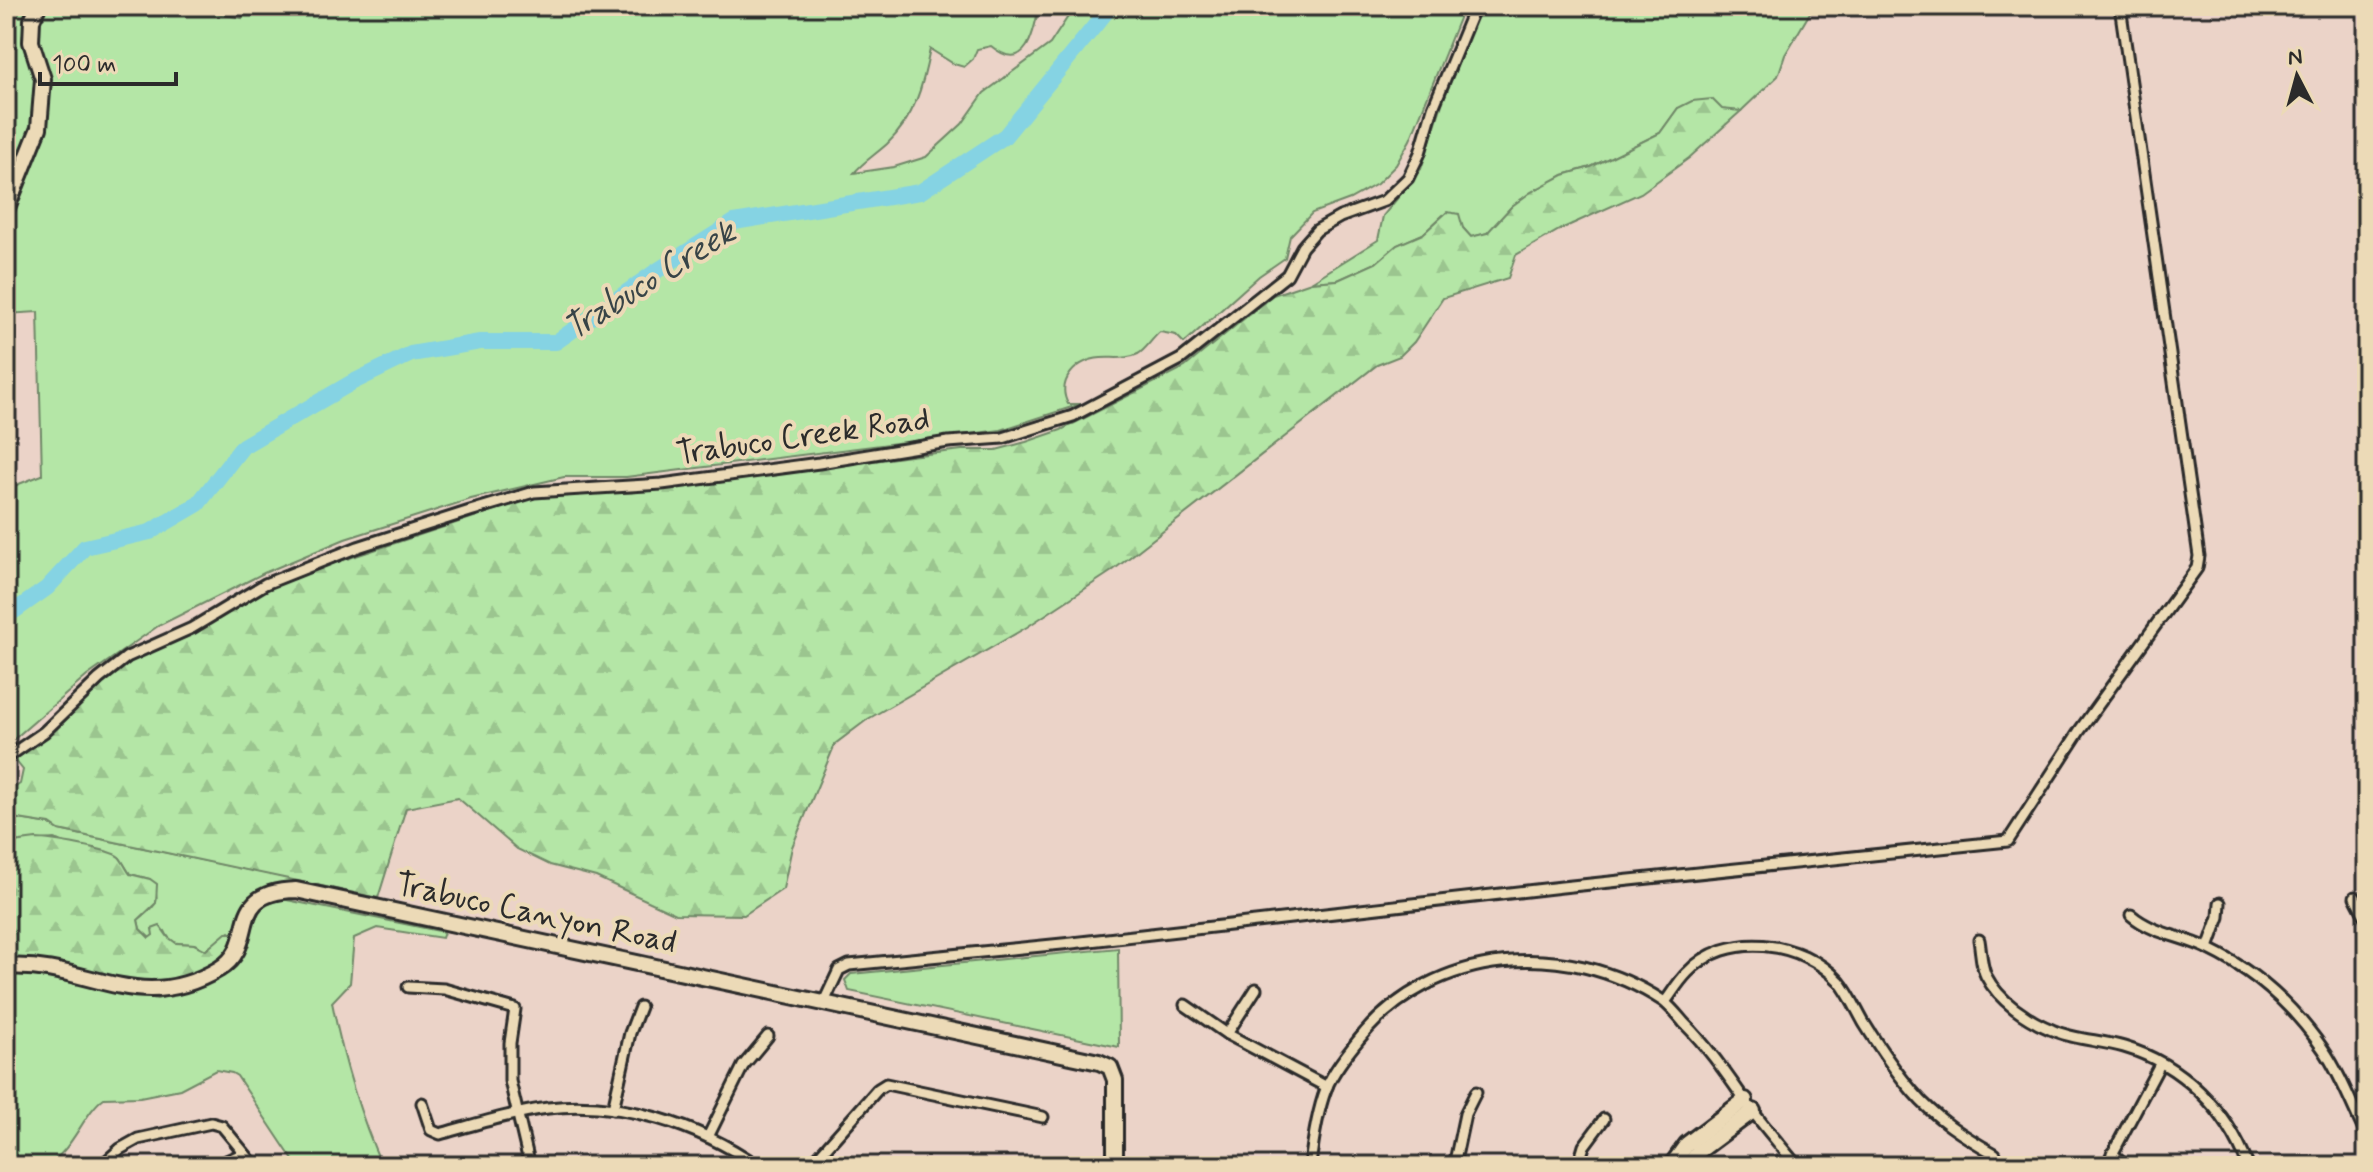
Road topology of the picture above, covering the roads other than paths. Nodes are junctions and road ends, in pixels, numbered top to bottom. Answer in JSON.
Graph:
{"nodes":[{"id":1,"x":38,"y":6,"type":"edge"},
{"id":2,"x":1475,"y":6,"type":"edge"},
{"id":3,"x":2120,"y":6,"type":"edge"},
{"id":4,"x":6,"y":210,"type":"edge"},
{"id":5,"x":6,"y":758,"type":"edge"},
{"id":6,"x":2355,"y":897,"type":"dead end"},
{"id":7,"x":2220,"y":903,"type":"dead end"},
{"id":8,"x":2131,"y":915,"type":"dead end"},
{"id":9,"x":2367,"y":920,"type":"edge"},
{"id":10,"x":1979,"y":940,"type":"dead end"},
{"id":11,"x":2208,"y":948,"type":"junction"},
{"id":12,"x":6,"y":967,"type":"edge"},
{"id":13,"x":408,"y":987,"type":"dead end"},
{"id":14,"x":1256,"y":989,"type":"dead end"},
{"id":15,"x":1665,"y":1002,"type":"junction"},
{"id":16,"x":823,"y":1004,"type":"junction"},
{"id":17,"x":1185,"y":1005,"type":"dead end"},
{"id":18,"x":640,"y":1007,"type":"dead end"},
{"id":19,"x":1227,"y":1034,"type":"junction"},
{"id":20,"x":768,"y":1036,"type":"dead end"},
{"id":21,"x":2160,"y":1064,"type":"junction"},
{"id":22,"x":1327,"y":1087,"type":"junction"},
{"id":23,"x":1476,"y":1092,"type":"dead end"},
{"id":24,"x":422,"y":1103,"type":"dead end"},
{"id":25,"x":1749,"y":1106,"type":"junction"},
{"id":26,"x":613,"y":1109,"type":"junction"},
{"id":27,"x":518,"y":1113,"type":"junction"},
{"id":28,"x":1043,"y":1117,"type":"dead end"},
{"id":29,"x":1604,"y":1119,"type":"dead end"},
{"id":30,"x":708,"y":1137,"type":"junction"},
{"id":31,"x":2367,"y":1137,"type":"edge"},
{"id":32,"x":244,"y":1153,"type":"junction"},
{"id":33,"x":2112,"y":1153,"type":"junction"},
{"id":34,"x":1995,"y":1154,"type":"dead end"},
{"id":35,"x":101,"y":1166,"type":"edge"},
{"id":36,"x":215,"y":1166,"type":"edge"},
{"id":37,"x":255,"y":1166,"type":"edge"},
{"id":38,"x":530,"y":1166,"type":"edge"},
{"id":39,"x":758,"y":1166,"type":"edge"},
{"id":40,"x":810,"y":1166,"type":"edge"},
{"id":41,"x":1115,"y":1166,"type":"edge"},
{"id":42,"x":1310,"y":1166,"type":"edge"},
{"id":43,"x":1454,"y":1166,"type":"edge"},
{"id":44,"x":1578,"y":1166,"type":"edge"},
{"id":45,"x":1671,"y":1166,"type":"edge"},
{"id":46,"x":1688,"y":1166,"type":"edge"},
{"id":47,"x":1797,"y":1166,"type":"edge"},
{"id":48,"x":2106,"y":1166,"type":"edge"},
{"id":49,"x":2126,"y":1166,"type":"edge"},
{"id":50,"x":2248,"y":1166,"type":"edge"}],
"edges":[{"from":1,"to":4,"type":"main road"},
{"from":2,"to":5,"type":"street","name":"Trabuco Creek Road"},
{"from":3,"to":16,"type":"street"},
{"from":6,"to":9,"type":"street"},
{"from":7,"to":11,"type":"street"},
{"from":8,"to":11,"type":"street"},
{"from":10,"to":21,"type":"street"},
{"from":11,"to":31,"type":"street"},
{"from":12,"to":16,"type":"main road","name":"Trabuco Canyon Road"},
{"from":13,"to":27,"type":"street"},
{"from":14,"to":19,"type":"street"},
{"from":15,"to":22,"type":"street"},
{"from":15,"to":25,"type":"street"},
{"from":15,"to":34,"type":"street"},
{"from":16,"to":41,"type":"main road","name":"Trabuco Canyon Road"},
{"from":17,"to":19,"type":"street"},
{"from":18,"to":26,"type":"street"},
{"from":19,"to":22,"type":"street"},
{"from":20,"to":30,"type":"street"},
{"from":21,"to":33,"type":"street"},
{"from":21,"to":50,"type":"street"},
{"from":22,"to":42,"type":"street"},
{"from":23,"to":43,"type":"street"},
{"from":24,"to":27,"type":"street"},
{"from":25,"to":45,"type":"main road"},
{"from":25,"to":46,"type":"main road"},
{"from":25,"to":47,"type":"street"},
{"from":26,"to":27,"type":"street"},
{"from":26,"to":30,"type":"street"},
{"from":27,"to":38,"type":"street"},
{"from":28,"to":40,"type":"street"},
{"from":29,"to":44,"type":"street"},
{"from":30,"to":39,"type":"street"},
{"from":32,"to":35,"type":"street"},
{"from":32,"to":36,"type":"street"},
{"from":32,"to":37,"type":"street"},
{"from":33,"to":48,"type":"street"},
{"from":33,"to":49,"type":"street"}]}
